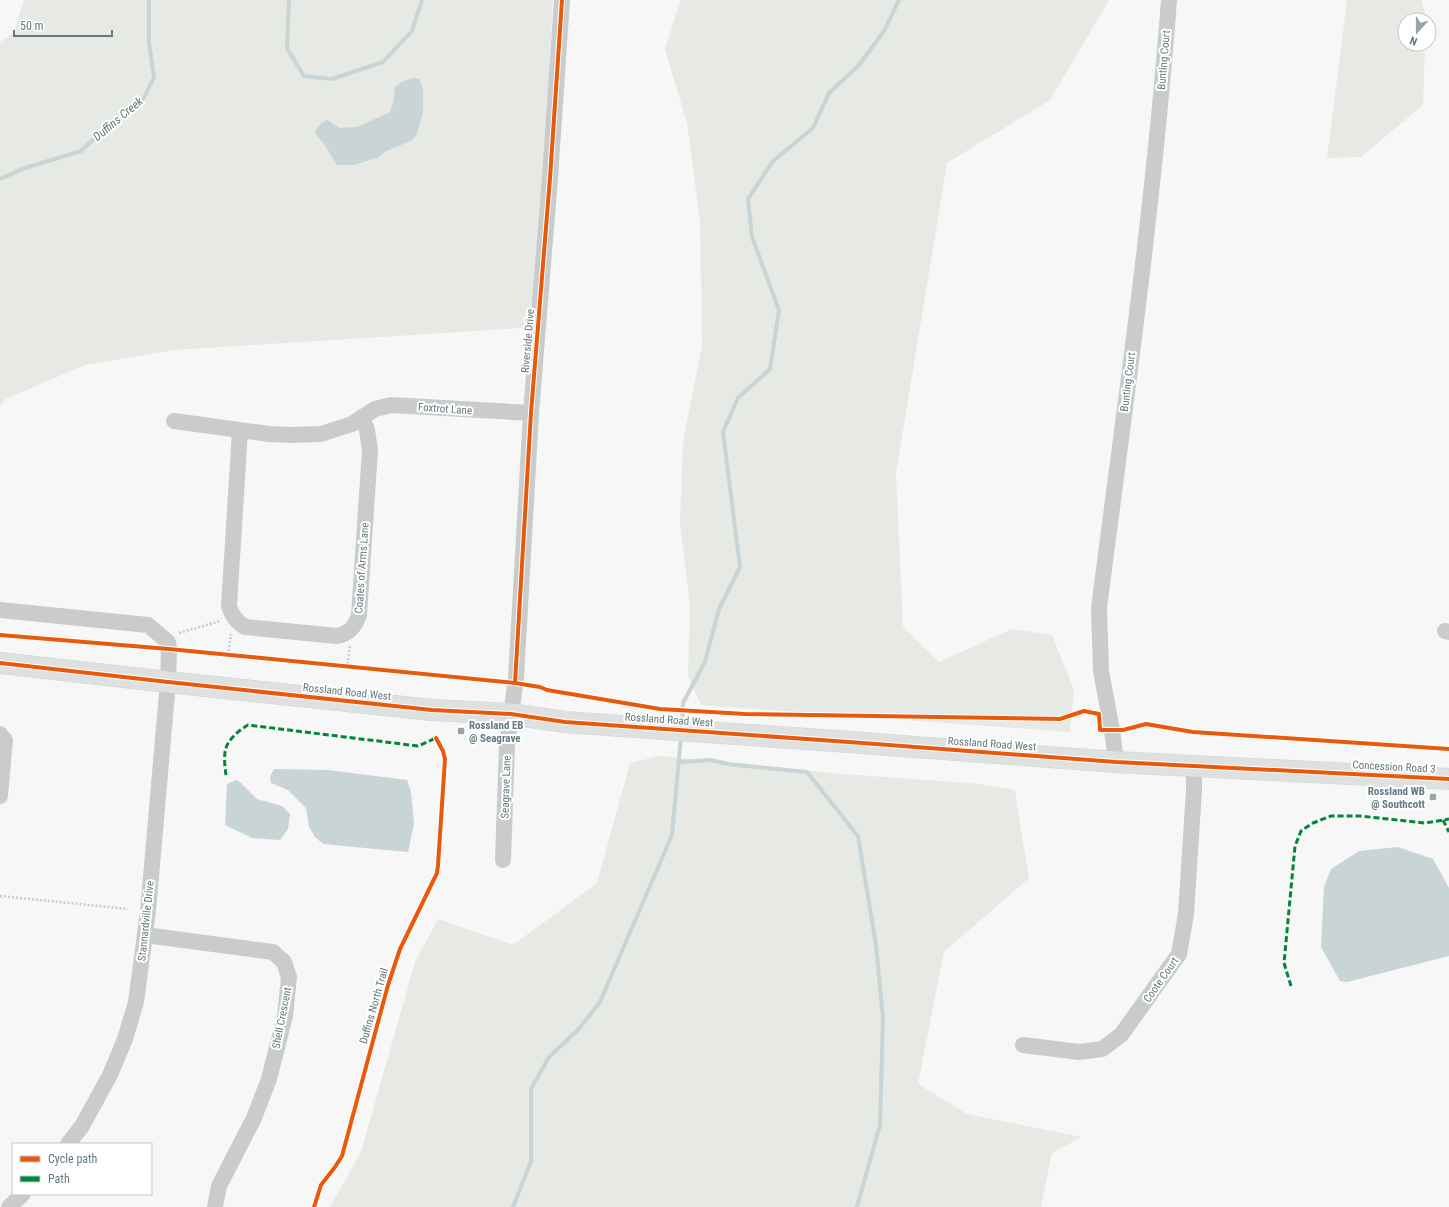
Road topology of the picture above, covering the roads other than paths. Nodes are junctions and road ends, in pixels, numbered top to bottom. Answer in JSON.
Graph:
{"nodes":[{"id":1,"x":562,"y":0,"type":"edge"},
{"id":2,"x":1169,"y":0,"type":"edge"},
{"id":3,"x":531,"y":413,"type":"junction"},
{"id":4,"x":362,"y":417,"type":"junction"},
{"id":5,"x":174,"y":421,"type":"dead end"},
{"id":6,"x":240,"y":430,"type":"junction"},
{"id":7,"x":0,"y":610,"type":"edge"},
{"id":8,"x":0,"y":663,"type":"edge"},
{"id":9,"x":168,"y":682,"type":"junction"},
{"id":10,"x":511,"y":714,"type":"junction"},
{"id":11,"x":0,"y":734,"type":"edge"},
{"id":12,"x":1116,"y":762,"type":"junction"},
{"id":13,"x":1194,"y":767,"type":"junction"},
{"id":14,"x":1338,"y":773,"type":"joint"},
{"id":15,"x":1449,"y":779,"type":"edge"},
{"id":16,"x":0,"y":796,"type":"edge"},
{"id":17,"x":504,"y":860,"type":"dead end"},
{"id":18,"x":145,"y":935,"type":"junction"},
{"id":19,"x":1023,"y":1045,"type":"dead end"},
{"id":20,"x":69,"y":1143,"type":"edge"},
{"id":21,"x":22,"y":1195,"type":"edge"},
{"id":22,"x":10,"y":1207,"type":"edge"},
{"id":23,"x":215,"y":1207,"type":"edge"}],
"edges":[{"from":1,"to":3,"type":"street","name":"Riverside Drive"},
{"from":2,"to":12,"type":"street","name":"Bunting Court"},
{"from":3,"to":4,"type":"street","name":"Foxtrot Lane"},
{"from":3,"to":10,"type":"street","name":"Riverside Drive"},
{"from":4,"to":6,"type":"street"},
{"from":4,"to":6,"type":"street","name":"Coates of Arms Lane"},
{"from":5,"to":6,"type":"street"},
{"from":7,"to":9,"type":"street"},
{"from":8,"to":9,"type":"main road","name":"Rossland Road West"},
{"from":9,"to":10,"type":"main road","name":"Rossland Road West"},
{"from":9,"to":18,"type":"street","name":"Stannardville Drive"},
{"from":10,"to":12,"type":"main road","name":"Rossland Road West"},
{"from":10,"to":17,"type":"street","name":"Seagrave Lane"},
{"from":11,"to":16,"type":"street"},
{"from":12,"to":13,"type":"main road","name":"Rossland Road West"},
{"from":13,"to":14,"type":"main road","name":"Rossland Road West"},
{"from":13,"to":19,"type":"street","name":"Coote Court"},
{"from":14,"to":15,"type":"main road","name":"Concession Road 3"},
{"from":18,"to":20,"type":"street","name":"Stannardville Drive"},
{"from":18,"to":23,"type":"street","name":"Shell Crescent"},
{"from":21,"to":22,"type":"street"}]}
